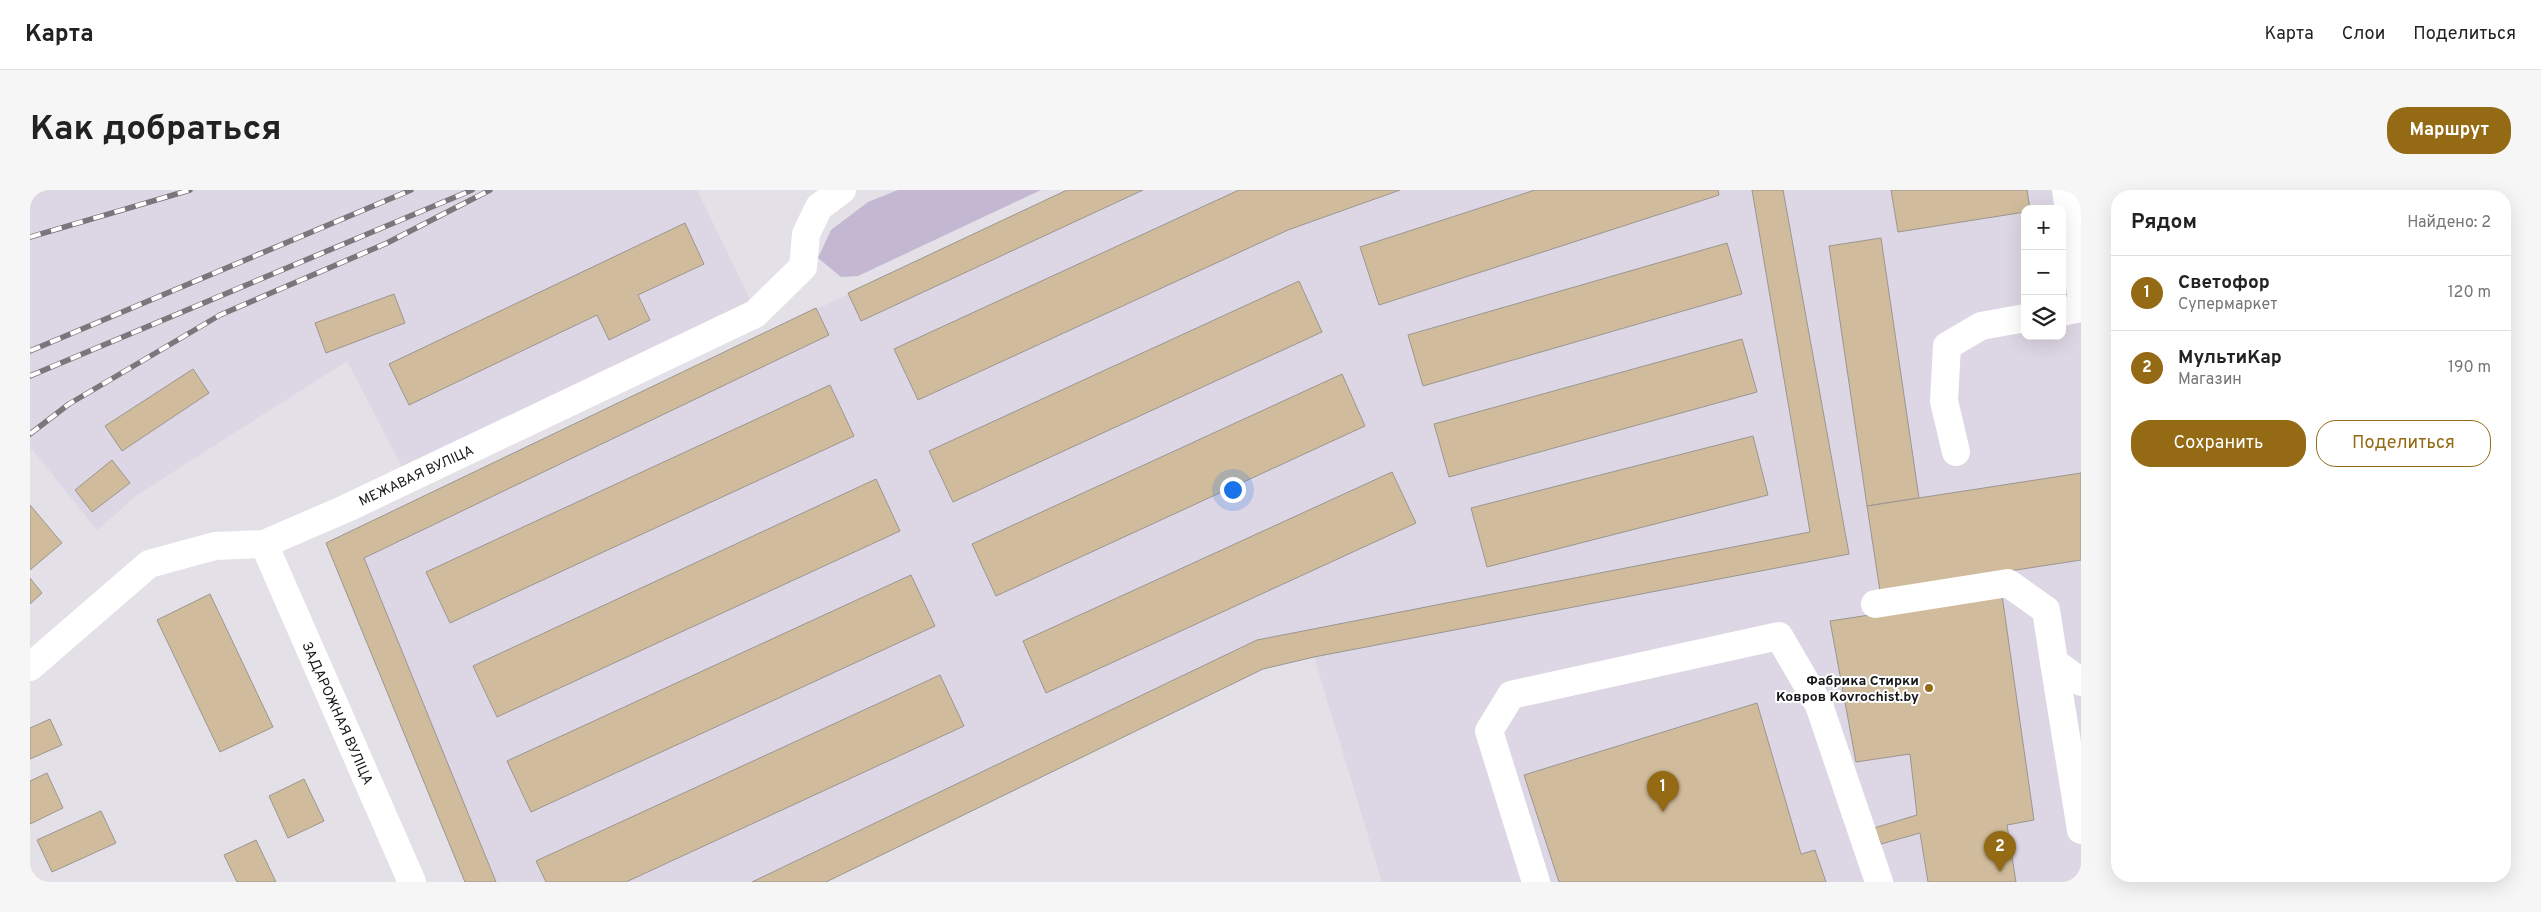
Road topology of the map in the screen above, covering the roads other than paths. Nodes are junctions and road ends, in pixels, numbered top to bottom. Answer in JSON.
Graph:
{"nodes":[{"id":1,"x":842,"y":190,"type":"edge"},
{"id":2,"x":2066,"y":190,"type":"edge"},
{"id":3,"x":2081,"y":293,"type":"edge"},
{"id":4,"x":2081,"y":308,"type":"edge"},
{"id":5,"x":2066,"y":311,"type":"edge"},
{"id":6,"x":2021,"y":319,"type":"edge"},
{"id":7,"x":1956,"y":452,"type":"dead end"},
{"id":8,"x":264,"y":544,"type":"junction"},
{"id":9,"x":1875,"y":604,"type":"dead end"},
{"id":10,"x":2054,"y":662,"type":"junction"},
{"id":11,"x":30,"y":667,"type":"edge"},
{"id":12,"x":2081,"y":682,"type":"edge"},
{"id":13,"x":2081,"y":830,"type":"edge"},
{"id":14,"x":412,"y":882,"type":"edge"},
{"id":15,"x":1536,"y":882,"type":"edge"},
{"id":16,"x":1879,"y":882,"type":"edge"}],
"edges":[{"from":1,"to":8,"type":"street","name":"МЕЖАВАЯ ВУЛІЦА"},
{"from":2,"to":3,"type":"street"},
{"from":4,"to":5,"type":"street"},
{"from":6,"to":7,"type":"street"},
{"from":8,"to":11,"type":"street","name":"МЕЖАВАЯ ВУЛІЦА"},
{"from":8,"to":14,"type":"street","name":"ЗАДАРОЖНАЯ ВУЛІЦА"},
{"from":9,"to":10,"type":"street"},
{"from":10,"to":12,"type":"street"},
{"from":10,"to":13,"type":"street"},
{"from":15,"to":16,"type":"street"}]}
